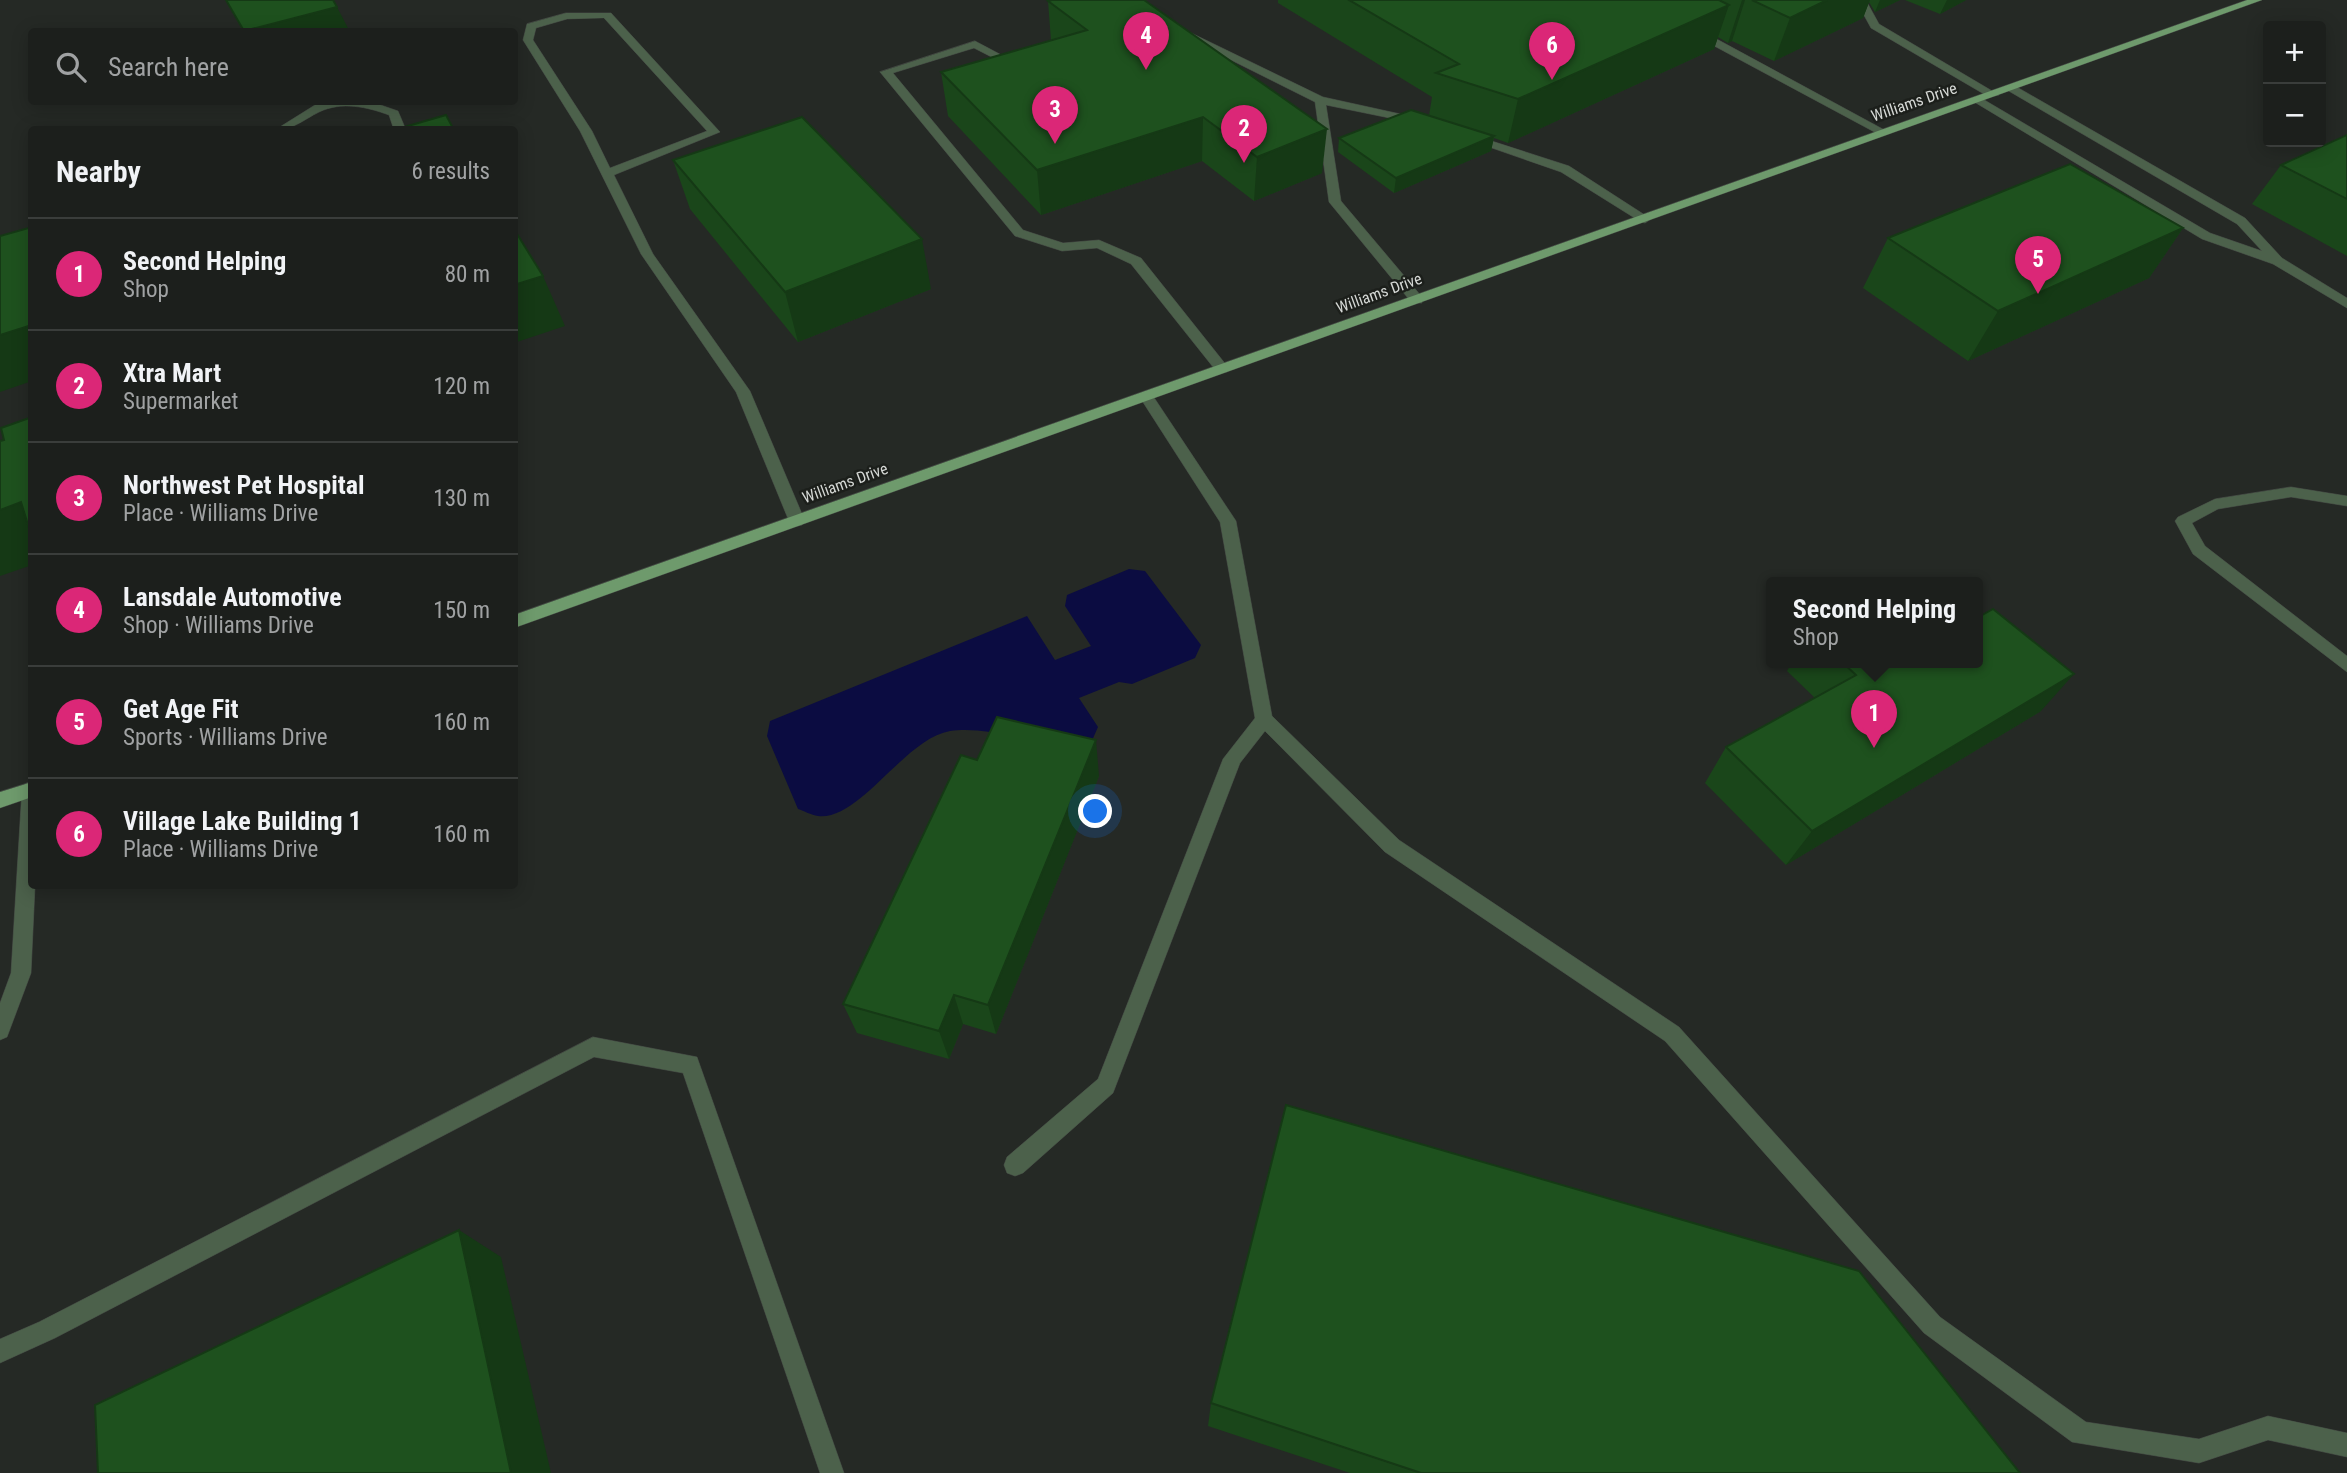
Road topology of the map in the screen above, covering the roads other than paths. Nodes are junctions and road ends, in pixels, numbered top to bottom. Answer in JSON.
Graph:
{"nodes":[{"id":1,"x":1851,"y":0,"type":"edge"},
{"id":2,"x":2257,"y":0,"type":"edge"},
{"id":3,"x":1683,"y":25,"type":"edge"},
{"id":4,"x":1179,"y":30,"type":"edge"},
{"id":5,"x":1025,"y":71,"type":"edge"},
{"id":6,"x":2011,"y":88,"type":"junction"},
{"id":7,"x":1993,"y":95,"type":"junction"},
{"id":8,"x":1320,"y":100,"type":"junction"},
{"id":9,"x":1977,"y":100,"type":"junction"},
{"id":10,"x":337,"y":105,"type":"edge"},
{"id":11,"x":371,"y":105,"type":"edge"},
{"id":12,"x":1427,"y":122,"type":"edge"},
{"id":13,"x":287,"y":126,"type":"edge"},
{"id":14,"x":399,"y":126,"type":"edge"},
{"id":15,"x":1884,"y":133,"type":"junction"},
{"id":16,"x":1465,"y":135,"type":"edge"},
{"id":17,"x":607,"y":173,"type":"junction"},
{"id":18,"x":1645,"y":219,"type":"junction"},
{"id":19,"x":2278,"y":261,"type":"junction"},
{"id":20,"x":1417,"y":300,"type":"junction"},
{"id":21,"x":2347,"y":304,"type":"edge"},
{"id":22,"x":1222,"y":369,"type":"junction"},
{"id":23,"x":1146,"y":396,"type":"junction"},
{"id":24,"x":2347,"y":501,"type":"edge"},
{"id":25,"x":797,"y":521,"type":"junction"},
{"id":26,"x":518,"y":621,"type":"edge"},
{"id":27,"x":2347,"y":665,"type":"edge"},
{"id":28,"x":1264,"y":719,"type":"junction"},
{"id":29,"x":28,"y":790,"type":"edge"},
{"id":30,"x":0,"y":800,"type":"edge"},
{"id":31,"x":28,"y":844,"type":"edge"},
{"id":32,"x":0,"y":1030,"type":"edge"},
{"id":33,"x":1015,"y":1165,"type":"dead end"},
{"id":34,"x":0,"y":1351,"type":"edge"},
{"id":35,"x":2347,"y":1445,"type":"edge"},
{"id":36,"x":832,"y":1473,"type":"edge"}],
"edges":[{"from":1,"to":7,"type":"lane"},
{"from":2,"to":6,"type":"main road","name":"Williams Drive"},
{"from":3,"to":15,"type":"lane"},
{"from":4,"to":8,"type":"lane"},
{"from":5,"to":22,"type":"lane"},
{"from":6,"to":7,"type":"main road","name":"Williams Drive"},
{"from":6,"to":19,"type":"lane"},
{"from":7,"to":9,"type":"main road","name":"Williams Drive"},
{"from":8,"to":12,"type":"lane"},
{"from":8,"to":20,"type":"lane"},
{"from":9,"to":15,"type":"main road","name":"Williams Drive"},
{"from":9,"to":19,"type":"lane"},
{"from":10,"to":13,"type":"lane"},
{"from":11,"to":14,"type":"lane"},
{"from":15,"to":18,"type":"main road","name":"Williams Drive"},
{"from":16,"to":18,"type":"lane"},
{"from":17,"to":17,"type":"lane"},
{"from":17,"to":25,"type":"lane"},
{"from":18,"to":20,"type":"main road","name":"Williams Drive"},
{"from":19,"to":21,"type":"lane"},
{"from":20,"to":22,"type":"main road","name":"Williams Drive"},
{"from":22,"to":23,"type":"main road","name":"Williams Drive"},
{"from":23,"to":25,"type":"main road","name":"Williams Drive"},
{"from":23,"to":28,"type":"lane"},
{"from":24,"to":27,"type":"lane"},
{"from":25,"to":26,"type":"main road","name":"Williams Drive"},
{"from":28,"to":33,"type":"lane"},
{"from":28,"to":35,"type":"lane"},
{"from":29,"to":30,"type":"main road"},
{"from":31,"to":32,"type":"lane"},
{"from":34,"to":36,"type":"lane"}]}
